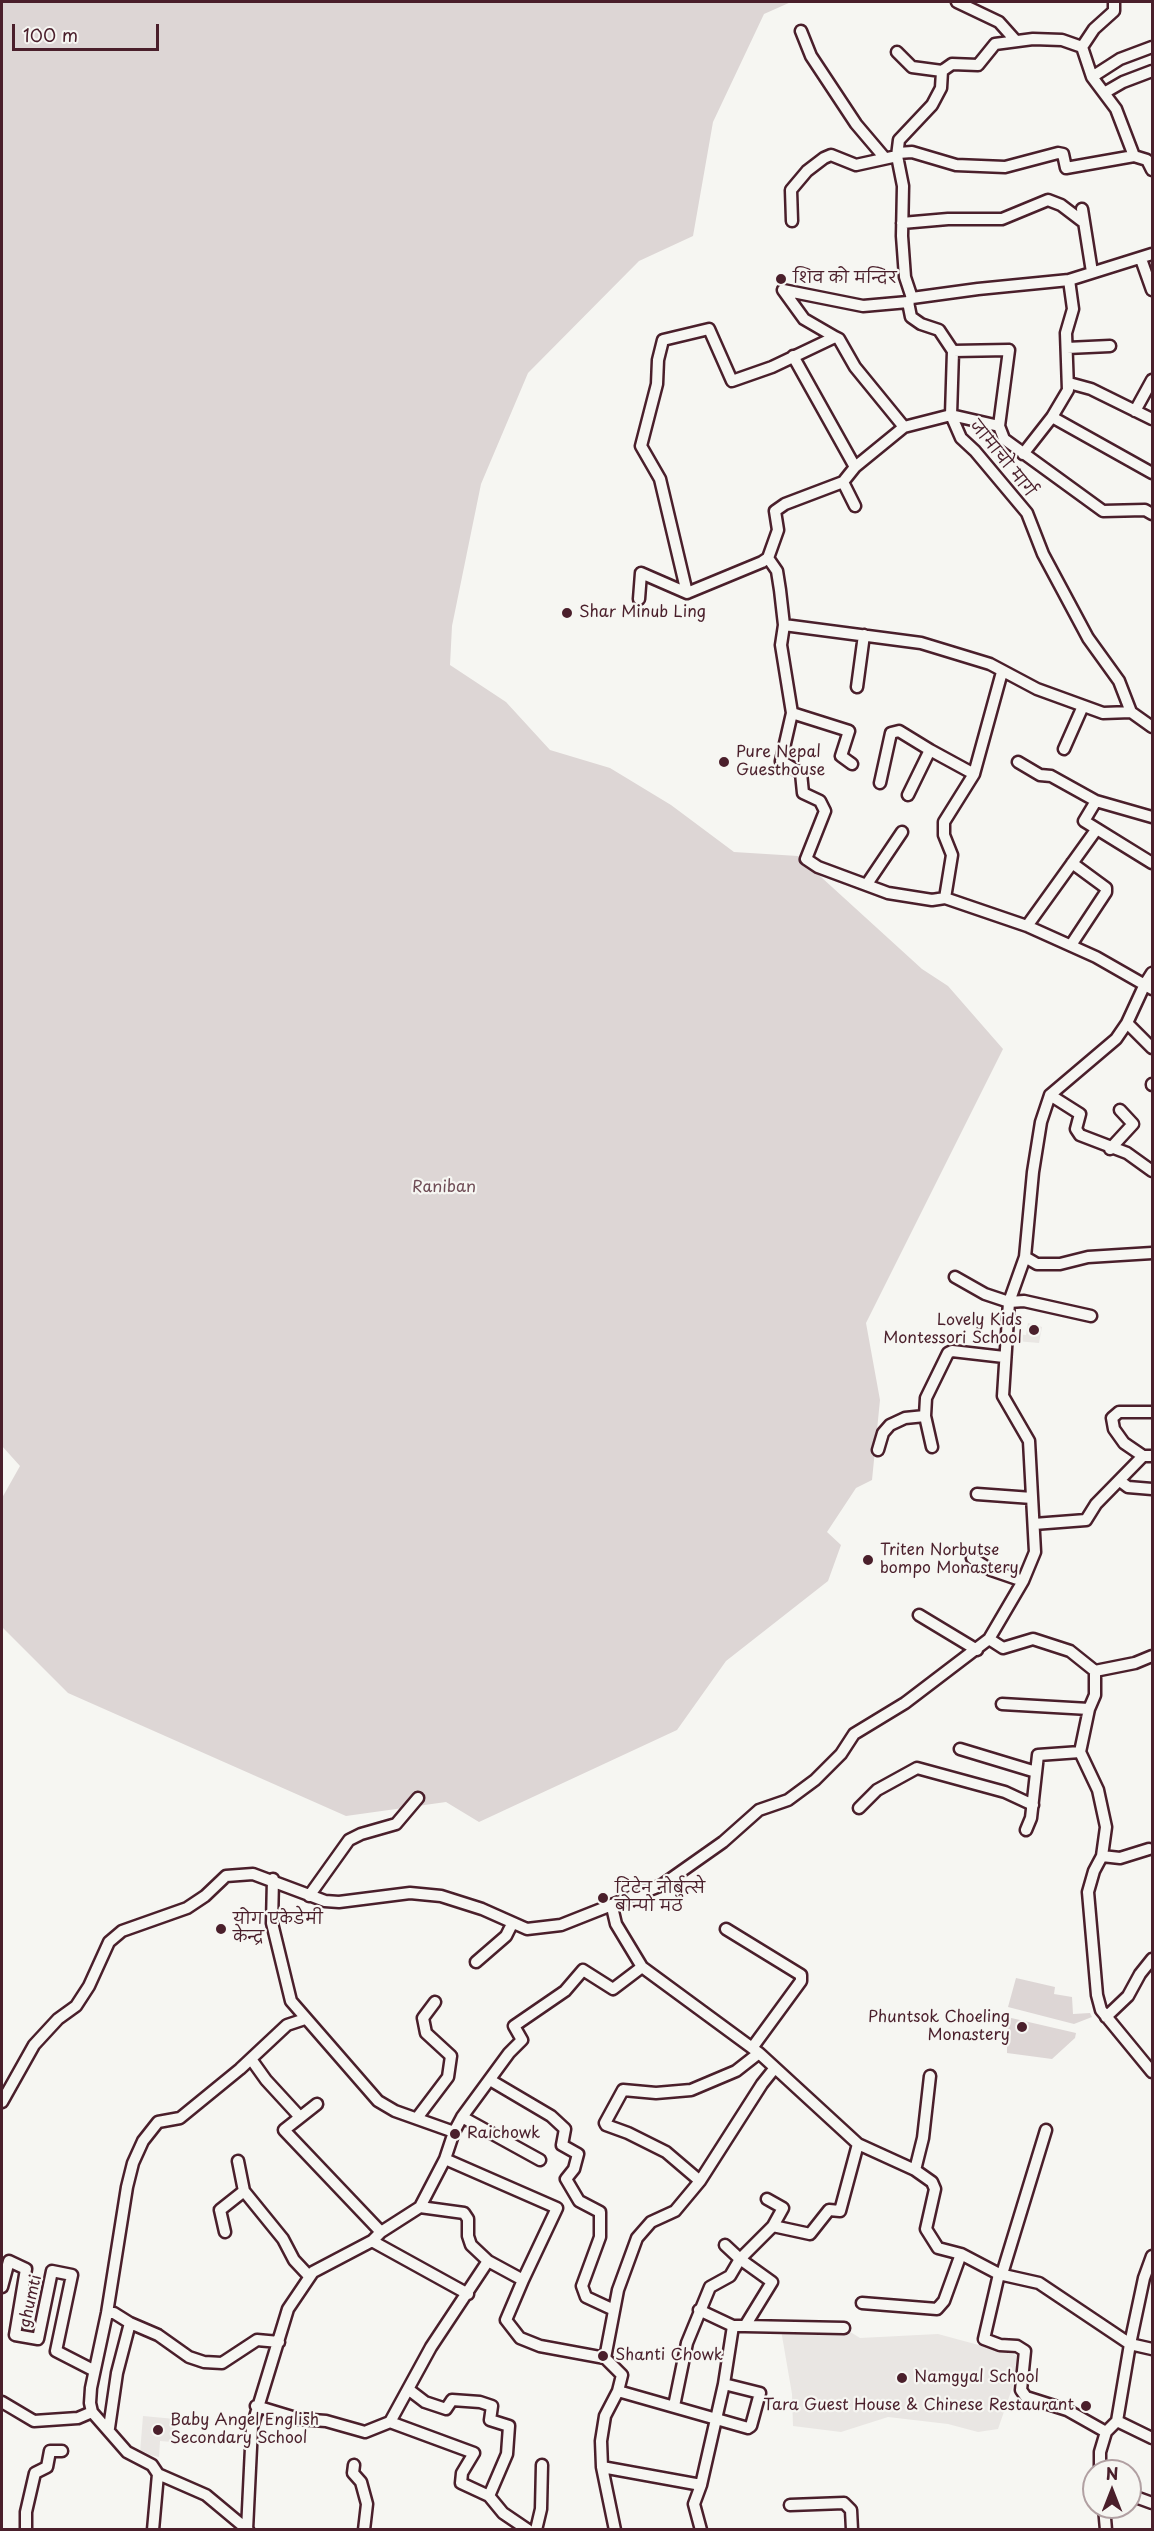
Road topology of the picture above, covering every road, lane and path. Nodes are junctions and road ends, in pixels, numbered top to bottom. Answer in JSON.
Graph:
{"nodes":[{"id":1,"x":957,"y":2,"type":"edge"},
{"id":2,"x":1114,"y":2,"type":"edge"},
{"id":3,"x":801,"y":31,"type":"dead end"},
{"id":4,"x":1016,"y":41,"type":"junction"},
{"id":5,"x":1152,"y":46,"type":"edge"},
{"id":6,"x":1082,"y":47,"type":"junction"},
{"id":7,"x":897,"y":52,"type":"dead end"},
{"id":8,"x":942,"y":70,"type":"junction"},
{"id":9,"x":1152,"y":71,"type":"edge"},
{"id":10,"x":1092,"y":77,"type":"junction"},
{"id":11,"x":1104,"y":93,"type":"junction"},
{"id":12,"x":898,"y":154,"type":"junction"},
{"id":13,"x":1134,"y":156,"type":"junction"},
{"id":14,"x":884,"y":157,"type":"junction"},
{"id":15,"x":1152,"y":170,"type":"edge"},
{"id":16,"x":1082,"y":209,"type":"dead end"},
{"id":17,"x":792,"y":221,"type":"dead end"},
{"id":18,"x":1082,"y":221,"type":"junction"},
{"id":19,"x":902,"y":223,"type":"junction"},
{"id":20,"x":1152,"y":254,"type":"edge"},
{"id":21,"x":1141,"y":259,"type":"junction"},
{"id":22,"x":1092,"y":272,"type":"junction"},
{"id":23,"x":1069,"y":280,"type":"junction"},
{"id":24,"x":1152,"y":290,"type":"edge"},
{"id":25,"x":910,"y":300,"type":"junction"},
{"id":26,"x":835,"y":338,"type":"junction"},
{"id":27,"x":1110,"y":346,"type":"dead end"},
{"id":28,"x":1067,"y":348,"type":"junction"},
{"id":29,"x":953,"y":351,"type":"junction"},
{"id":30,"x":793,"y":356,"type":"junction"},
{"id":31,"x":1152,"y":380,"type":"edge"},
{"id":32,"x":1069,"y":383,"type":"junction"},
{"id":33,"x":1136,"y":411,"type":"junction"},
{"id":34,"x":951,"y":415,"type":"junction"},
{"id":35,"x":1052,"y":417,"type":"junction"},
{"id":36,"x":1152,"y":419,"type":"edge"},
{"id":37,"x":999,"y":426,"type":"junction"},
{"id":38,"x":904,"y":427,"type":"junction"},
{"id":39,"x":1023,"y":454,"type":"junction"},
{"id":40,"x":855,"y":467,"type":"junction"},
{"id":41,"x":1152,"y":473,"type":"edge"},
{"id":42,"x":843,"y":482,"type":"junction"},
{"id":43,"x":855,"y":506,"type":"dead end"},
{"id":44,"x":1152,"y":514,"type":"edge"},
{"id":45,"x":768,"y":558,"type":"junction"},
{"id":46,"x":687,"y":593,"type":"junction"},
{"id":47,"x":639,"y":599,"type":"dead end"},
{"id":48,"x":784,"y":625,"type":"junction"},
{"id":49,"x":864,"y":635,"type":"junction"},
{"id":50,"x":1002,"y":672,"type":"junction"},
{"id":51,"x":857,"y":687,"type":"dead end"},
{"id":52,"x":1083,"y":706,"type":"junction"},
{"id":53,"x":1131,"y":712,"type":"junction"},
{"id":54,"x":792,"y":713,"type":"junction"},
{"id":55,"x":1152,"y":728,"type":"edge"},
{"id":56,"x":1065,"y":749,"type":"dead end"},
{"id":57,"x":930,"y":750,"type":"junction"},
{"id":58,"x":1018,"y":762,"type":"dead end"},
{"id":59,"x":852,"y":764,"type":"dead end"},
{"id":60,"x":974,"y":774,"type":"junction"},
{"id":61,"x":880,"y":783,"type":"dead end"},
{"id":62,"x":908,"y":795,"type":"dead end"},
{"id":63,"x":1096,"y":801,"type":"junction"},
{"id":64,"x":1151,"y":813,"type":"edge"},
{"id":65,"x":1096,"y":830,"type":"junction"},
{"id":66,"x":902,"y":832,"type":"dead end"},
{"id":67,"x":1150,"y":858,"type":"edge"},
{"id":68,"x":1072,"y":863,"type":"junction"},
{"id":69,"x":867,"y":884,"type":"junction"},
{"id":70,"x":945,"y":898,"type":"junction"},
{"id":71,"x":1027,"y":926,"type":"junction"},
{"id":72,"x":1071,"y":945,"type":"junction"},
{"id":73,"x":1152,"y":973,"type":"edge"},
{"id":74,"x":1149,"y":986,"type":"edge"},
{"id":75,"x":1127,"y":1023,"type":"junction"},
{"id":76,"x":1152,"y":1048,"type":"edge"},
{"id":77,"x":1050,"y":1095,"type":"junction"},
{"id":78,"x":1120,"y":1110,"type":"dead end"},
{"id":79,"x":1110,"y":1149,"type":"junction"},
{"id":80,"x":1151,"y":1167,"type":"edge"},
{"id":81,"x":1152,"y":1253,"type":"edge"},
{"id":82,"x":1025,"y":1257,"type":"junction"},
{"id":83,"x":955,"y":1277,"type":"dead end"},
{"id":84,"x":1009,"y":1302,"type":"junction"},
{"id":85,"x":1090,"y":1316,"type":"dead end"},
{"id":86,"x":1004,"y":1357,"type":"junction"},
{"id":87,"x":1152,"y":1412,"type":"edge"},
{"id":88,"x":925,"y":1416,"type":"junction"},
{"id":89,"x":932,"y":1447,"type":"dead end"},
{"id":90,"x":878,"y":1450,"type":"dead end"},
{"id":91,"x":1148,"y":1456,"type":"edge"},
{"id":92,"x":1120,"y":1481,"type":"junction"},
{"id":93,"x":1152,"y":1489,"type":"edge"},
{"id":94,"x":977,"y":1494,"type":"dead end"},
{"id":95,"x":1032,"y":1498,"type":"junction"},
{"id":96,"x":1034,"y":1524,"type":"junction"},
{"id":97,"x":972,"y":1558,"type":"dead end"},
{"id":98,"x":1023,"y":1581,"type":"junction"},
{"id":99,"x":919,"y":1615,"type":"dead end"},
{"id":100,"x":988,"y":1640,"type":"junction"},
{"id":101,"x":977,"y":1650,"type":"junction"},
{"id":102,"x":1152,"y":1656,"type":"edge"},
{"id":103,"x":1095,"y":1671,"type":"junction"},
{"id":104,"x":1002,"y":1704,"type":"dead end"},
{"id":105,"x":1089,"y":1709,"type":"junction"},
{"id":106,"x":960,"y":1749,"type":"dead end"},
{"id":107,"x":1080,"y":1752,"type":"junction"},
{"id":108,"x":1036,"y":1772,"type":"junction"},
{"id":109,"x":418,"y":1798,"type":"dead end"},
{"id":110,"x":1033,"y":1805,"type":"junction"},
{"id":111,"x":859,"y":1808,"type":"dead end"},
{"id":112,"x":1026,"y":1830,"type":"dead end"},
{"id":113,"x":1149,"y":1849,"type":"dead end"},
{"id":114,"x":1102,"y":1856,"type":"junction"},
{"id":115,"x":273,"y":1880,"type":"junction"},
{"id":116,"x":309,"y":1896,"type":"junction"},
{"id":117,"x":612,"y":1907,"type":"junction"},
{"id":118,"x":512,"y":1924,"type":"junction"},
{"id":119,"x":726,"y":1929,"type":"dead end"},
{"id":120,"x":1152,"y":1959,"type":"edge"},
{"id":121,"x":476,"y":1962,"type":"dead end"},
{"id":122,"x":642,"y":1967,"type":"junction"},
{"id":123,"x":435,"y":2002,"type":"dead end"},
{"id":124,"x":1106,"y":2017,"type":"junction"},
{"id":125,"x":305,"y":2019,"type":"junction"},
{"id":126,"x":756,"y":2051,"type":"junction"},
{"id":127,"x":251,"y":2059,"type":"junction"},
{"id":128,"x":774,"y":2069,"type":"junction"},
{"id":129,"x":1152,"y":2072,"type":"edge"},
{"id":130,"x":930,"y":2076,"type":"dead end"},
{"id":131,"x":490,"y":2080,"type":"junction"},
{"id":132,"x":2,"y":2102,"type":"edge"},
{"id":133,"x":316,"y":2104,"type":"dead end"},
{"id":134,"x":462,"y":2116,"type":"junction"},
{"id":135,"x":300,"y":2117,"type":"junction"},
{"id":136,"x":417,"y":2118,"type":"junction"},
{"id":137,"x":1046,"y":2130,"type":"dead end"},
{"id":138,"x":454,"y":2132,"type":"junction"},
{"id":139,"x":858,"y":2144,"type":"junction"},
{"id":140,"x":445,"y":2159,"type":"junction"},
{"id":141,"x":540,"y":2160,"type":"dead end"},
{"id":142,"x":238,"y":2161,"type":"dead end"},
{"id":143,"x":915,"y":2170,"type":"junction"},
{"id":144,"x":700,"y":2181,"type":"junction"},
{"id":145,"x":244,"y":2191,"type":"junction"},
{"id":146,"x":767,"y":2199,"type":"dead end"},
{"id":147,"x":420,"y":2207,"type":"junction"},
{"id":148,"x":773,"y":2226,"type":"junction"},
{"id":149,"x":225,"y":2232,"type":"dead end"},
{"id":150,"x":381,"y":2232,"type":"junction"},
{"id":151,"x":372,"y":2241,"type":"junction"},
{"id":152,"x":725,"y":2245,"type":"dead end"},
{"id":153,"x":961,"y":2254,"type":"junction"},
{"id":154,"x":1152,"y":2256,"type":"edge"},
{"id":155,"x":740,"y":2259,"type":"junction"},
{"id":156,"x":488,"y":2261,"type":"junction"},
{"id":157,"x":1000,"y":2274,"type":"junction"},
{"id":158,"x":309,"y":2276,"type":"junction"},
{"id":159,"x":523,"y":2280,"type":"junction"},
{"id":160,"x":2,"y":2287,"type":"edge"},
{"id":161,"x":468,"y":2294,"type":"junction"},
{"id":162,"x":862,"y":2303,"type":"dead end"},
{"id":163,"x":614,"y":2310,"type":"junction"},
{"id":164,"x":699,"y":2310,"type":"junction"},
{"id":165,"x":107,"y":2313,"type":"junction"},
{"id":166,"x":130,"y":2323,"type":"junction"},
{"id":167,"x":733,"y":2326,"type":"junction"},
{"id":168,"x":745,"y":2326,"type":"junction"},
{"id":169,"x":844,"y":2328,"type":"dead end"},
{"id":170,"x":279,"y":2342,"type":"junction"},
{"id":171,"x":1130,"y":2344,"type":"junction"},
{"id":172,"x":1152,"y":2349,"type":"edge"},
{"id":173,"x":605,"y":2358,"type":"junction"},
{"id":174,"x":93,"y":2370,"type":"junction"},
{"id":175,"x":724,"y":2384,"type":"junction"},
{"id":176,"x":408,"y":2389,"type":"junction"},
{"id":177,"x":618,"y":2391,"type":"junction"},
{"id":178,"x":2,"y":2402,"type":"edge"},
{"id":179,"x":256,"y":2406,"type":"junction"},
{"id":180,"x":674,"y":2406,"type":"junction"},
{"id":181,"x":92,"y":2412,"type":"junction"},
{"id":182,"x":714,"y":2419,"type":"junction"},
{"id":183,"x":1117,"y":2421,"type":"junction"},
{"id":184,"x":390,"y":2422,"type":"junction"},
{"id":185,"x":109,"y":2428,"type":"junction"},
{"id":186,"x":1106,"y":2432,"type":"junction"},
{"id":187,"x":1152,"y":2438,"type":"edge"},
{"id":188,"x":62,"y":2451,"type":"dead end"},
{"id":189,"x":1100,"y":2459,"type":"edge"},
{"id":190,"x":354,"y":2465,"type":"dead end"},
{"id":191,"x":542,"y":2465,"type":"dead end"},
{"id":192,"x":602,"y":2466,"type":"junction"},
{"id":193,"x":158,"y":2474,"type":"junction"},
{"id":194,"x":701,"y":2485,"type":"junction"},
{"id":195,"x":489,"y":2496,"type":"junction"},
{"id":196,"x":790,"y":2505,"type":"dead end"},
{"id":197,"x":26,"y":2529,"type":"edge"},
{"id":198,"x":153,"y":2529,"type":"edge"},
{"id":199,"x":248,"y":2529,"type":"edge"},
{"id":200,"x":364,"y":2529,"type":"edge"},
{"id":201,"x":528,"y":2529,"type":"edge"},
{"id":202,"x":536,"y":2529,"type":"edge"},
{"id":203,"x":615,"y":2529,"type":"edge"},
{"id":204,"x":701,"y":2529,"type":"edge"},
{"id":205,"x":852,"y":2529,"type":"edge"}],
"edges":[{"from":1,"to":4,"type":"street"},
{"from":2,"to":6,"type":"street"},
{"from":3,"to":14,"type":"street"},
{"from":4,"to":6,"type":"street"},
{"from":4,"to":8,"type":"street"},
{"from":5,"to":10,"type":"street"},
{"from":6,"to":10,"type":"street"},
{"from":7,"to":8,"type":"street"},
{"from":8,"to":12,"type":"street"},
{"from":9,"to":11,"type":"street"},
{"from":10,"to":11,"type":"street"},
{"from":11,"to":13,"type":"street"},
{"from":12,"to":13,"type":"street"},
{"from":12,"to":14,"type":"street"},
{"from":12,"to":19,"type":"street"},
{"from":13,"to":15,"type":"street"},
{"from":14,"to":17,"type":"street"},
{"from":16,"to":18,"type":"street"},
{"from":18,"to":19,"type":"street"},
{"from":18,"to":22,"type":"street"},
{"from":19,"to":25,"type":"street"},
{"from":20,"to":21,"type":"street"},
{"from":21,"to":22,"type":"street"},
{"from":21,"to":24,"type":"street"},
{"from":22,"to":23,"type":"street"},
{"from":23,"to":25,"type":"street"},
{"from":23,"to":28,"type":"street"},
{"from":25,"to":26,"type":"street"},
{"from":25,"to":29,"type":"street"},
{"from":26,"to":30,"type":"street"},
{"from":26,"to":38,"type":"street"},
{"from":27,"to":28,"type":"street"},
{"from":28,"to":32,"type":"street"},
{"from":29,"to":34,"type":"street","name":"जामाचो मार्ग"},
{"from":29,"to":37,"type":"street"},
{"from":30,"to":40,"type":"street"},
{"from":30,"to":46,"type":"street"},
{"from":31,"to":33,"type":"street"},
{"from":32,"to":33,"type":"street"},
{"from":32,"to":35,"type":"street"},
{"from":33,"to":36,"type":"street"},
{"from":34,"to":37,"type":"street"},
{"from":34,"to":38,"type":"street"},
{"from":34,"to":53,"type":"street","name":"जामाचो मार्ग"},
{"from":35,"to":39,"type":"street"},
{"from":35,"to":41,"type":"street"},
{"from":37,"to":39,"type":"street"},
{"from":38,"to":40,"type":"street"},
{"from":39,"to":44,"type":"street"},
{"from":40,"to":42,"type":"street"},
{"from":42,"to":43,"type":"street"},
{"from":42,"to":45,"type":"street"},
{"from":45,"to":46,"type":"street"},
{"from":45,"to":48,"type":"street"},
{"from":46,"to":47,"type":"street"},
{"from":48,"to":49,"type":"street"},
{"from":48,"to":54,"type":"street"},
{"from":49,"to":50,"type":"street"},
{"from":49,"to":51,"type":"street"},
{"from":50,"to":52,"type":"street"},
{"from":50,"to":60,"type":"street"},
{"from":52,"to":53,"type":"street"},
{"from":52,"to":56,"type":"street"},
{"from":53,"to":55,"type":"street"},
{"from":54,"to":59,"type":"street"},
{"from":54,"to":69,"type":"street"},
{"from":57,"to":60,"type":"street"},
{"from":57,"to":61,"type":"street"},
{"from":57,"to":62,"type":"street"},
{"from":58,"to":63,"type":"street"},
{"from":60,"to":70,"type":"street"},
{"from":63,"to":64,"type":"street"},
{"from":63,"to":65,"type":"street"},
{"from":65,"to":67,"type":"street"},
{"from":65,"to":68,"type":"street"},
{"from":66,"to":69,"type":"street"},
{"from":68,"to":71,"type":"street"},
{"from":68,"to":72,"type":"street"},
{"from":69,"to":70,"type":"street"},
{"from":70,"to":71,"type":"street"},
{"from":71,"to":72,"type":"street"},
{"from":72,"to":74,"type":"street"},
{"from":73,"to":74,"type":"street"},
{"from":74,"to":75,"type":"street"},
{"from":75,"to":76,"type":"street"},
{"from":75,"to":77,"type":"street"},
{"from":77,"to":79,"type":"street"},
{"from":77,"to":82,"type":"street"},
{"from":78,"to":79,"type":"street"},
{"from":79,"to":80,"type":"street"},
{"from":81,"to":82,"type":"street"},
{"from":82,"to":84,"type":"street"},
{"from":83,"to":84,"type":"street"},
{"from":84,"to":85,"type":"street"},
{"from":84,"to":86,"type":"street"},
{"from":86,"to":88,"type":"street"},
{"from":86,"to":95,"type":"street"},
{"from":87,"to":91,"type":"street"},
{"from":88,"to":89,"type":"street"},
{"from":88,"to":90,"type":"street"},
{"from":91,"to":92,"type":"street"},
{"from":92,"to":93,"type":"street"},
{"from":92,"to":96,"type":"street"},
{"from":94,"to":95,"type":"street"},
{"from":95,"to":96,"type":"street"},
{"from":96,"to":98,"type":"street"},
{"from":97,"to":98,"type":"street"},
{"from":98,"to":100,"type":"street"},
{"from":99,"to":101,"type":"street"},
{"from":100,"to":101,"type":"street"},
{"from":100,"to":103,"type":"street"},
{"from":101,"to":117,"type":"street"},
{"from":102,"to":103,"type":"street"},
{"from":103,"to":105,"type":"street"},
{"from":104,"to":105,"type":"street"},
{"from":105,"to":107,"type":"street"},
{"from":106,"to":108,"type":"street"},
{"from":107,"to":108,"type":"street"},
{"from":107,"to":114,"type":"street"},
{"from":108,"to":110,"type":"street"},
{"from":109,"to":116,"type":"street"},
{"from":110,"to":111,"type":"street"},
{"from":110,"to":112,"type":"street"},
{"from":113,"to":114,"type":"street"},
{"from":114,"to":124,"type":"street"},
{"from":115,"to":116,"type":"street"},
{"from":115,"to":125,"type":"street"},
{"from":115,"to":132,"type":"street"},
{"from":116,"to":118,"type":"street"},
{"from":117,"to":118,"type":"street"},
{"from":117,"to":122,"type":"street"},
{"from":118,"to":121,"type":"street"},
{"from":119,"to":126,"type":"street"},
{"from":120,"to":124,"type":"street"},
{"from":122,"to":126,"type":"street"},
{"from":122,"to":131,"type":"street"},
{"from":123,"to":136,"type":"street"},
{"from":124,"to":129,"type":"street"},
{"from":125,"to":127,"type":"street"},
{"from":125,"to":136,"type":"street"},
{"from":126,"to":128,"type":"street"},
{"from":126,"to":144,"type":"street"},
{"from":127,"to":135,"type":"street"},
{"from":127,"to":165,"type":"street"},
{"from":128,"to":139,"type":"street"},
{"from":128,"to":144,"type":"street"},
{"from":130,"to":143,"type":"street"},
{"from":131,"to":134,"type":"street"},
{"from":131,"to":163,"type":"street"},
{"from":133,"to":135,"type":"street"},
{"from":134,"to":138,"type":"street"},
{"from":134,"to":141,"type":"street"},
{"from":135,"to":150,"type":"street"},
{"from":136,"to":138,"type":"street"},
{"from":137,"to":157,"type":"street"},
{"from":138,"to":140,"type":"street"},
{"from":139,"to":143,"type":"street"},
{"from":139,"to":148,"type":"street"},
{"from":140,"to":147,"type":"street"},
{"from":140,"to":159,"type":"street"},
{"from":142,"to":145,"type":"street"},
{"from":143,"to":153,"type":"street"},
{"from":144,"to":163,"type":"street"},
{"from":145,"to":149,"type":"street"},
{"from":145,"to":158,"type":"street"},
{"from":146,"to":148,"type":"street"},
{"from":147,"to":150,"type":"street"},
{"from":147,"to":156,"type":"street"},
{"from":148,"to":155,"type":"street"},
{"from":150,"to":151,"type":"street"},
{"from":151,"to":158,"type":"street"},
{"from":151,"to":161,"type":"street"},
{"from":152,"to":155,"type":"street"},
{"from":153,"to":157,"type":"street"},
{"from":153,"to":162,"type":"street"},
{"from":154,"to":171,"type":"street"},
{"from":155,"to":164,"type":"street"},
{"from":155,"to":168,"type":"street"},
{"from":156,"to":159,"type":"street"},
{"from":156,"to":161,"type":"street"},
{"from":157,"to":171,"type":"street"},
{"from":157,"to":186,"type":"street"},
{"from":158,"to":170,"type":"street"},
{"from":159,"to":173,"type":"street"},
{"from":160,"to":174,"type":"street","name":"ghumti"},
{"from":161,"to":176,"type":"street"},
{"from":163,"to":173,"type":"street"},
{"from":164,"to":167,"type":"street"},
{"from":164,"to":180,"type":"street"},
{"from":165,"to":166,"type":"street"},
{"from":165,"to":174,"type":"street"},
{"from":166,"to":170,"type":"street"},
{"from":166,"to":185,"type":"street"},
{"from":167,"to":168,"type":"street"},
{"from":167,"to":175,"type":"street"},
{"from":168,"to":169,"type":"street"},
{"from":170,"to":179,"type":"street"},
{"from":171,"to":172,"type":"street"},
{"from":171,"to":183,"type":"street"},
{"from":173,"to":177,"type":"street"},
{"from":174,"to":181,"type":"street"},
{"from":175,"to":182,"type":"street"},
{"from":175,"to":182,"type":"street"},
{"from":176,"to":184,"type":"street"},
{"from":176,"to":195,"type":"street"},
{"from":177,"to":180,"type":"street"},
{"from":177,"to":192,"type":"street"},
{"from":178,"to":181,"type":"street"},
{"from":179,"to":184,"type":"street"},
{"from":179,"to":199,"type":"street"},
{"from":180,"to":182,"type":"street"},
{"from":181,"to":185,"type":"street"},
{"from":182,"to":194,"type":"street"},
{"from":183,"to":186,"type":"street"},
{"from":183,"to":187,"type":"street"},
{"from":184,"to":195,"type":"street"},
{"from":185,"to":193,"type":"street"},
{"from":186,"to":189,"type":"street"},
{"from":188,"to":197,"type":"street"},
{"from":190,"to":200,"type":"street"},
{"from":191,"to":202,"type":"street"},
{"from":192,"to":194,"type":"street"},
{"from":192,"to":203,"type":"street"},
{"from":193,"to":198,"type":"street"},
{"from":193,"to":199,"type":"street"},
{"from":194,"to":204,"type":"street"},
{"from":195,"to":201,"type":"street"},
{"from":196,"to":205,"type":"street"}]}
